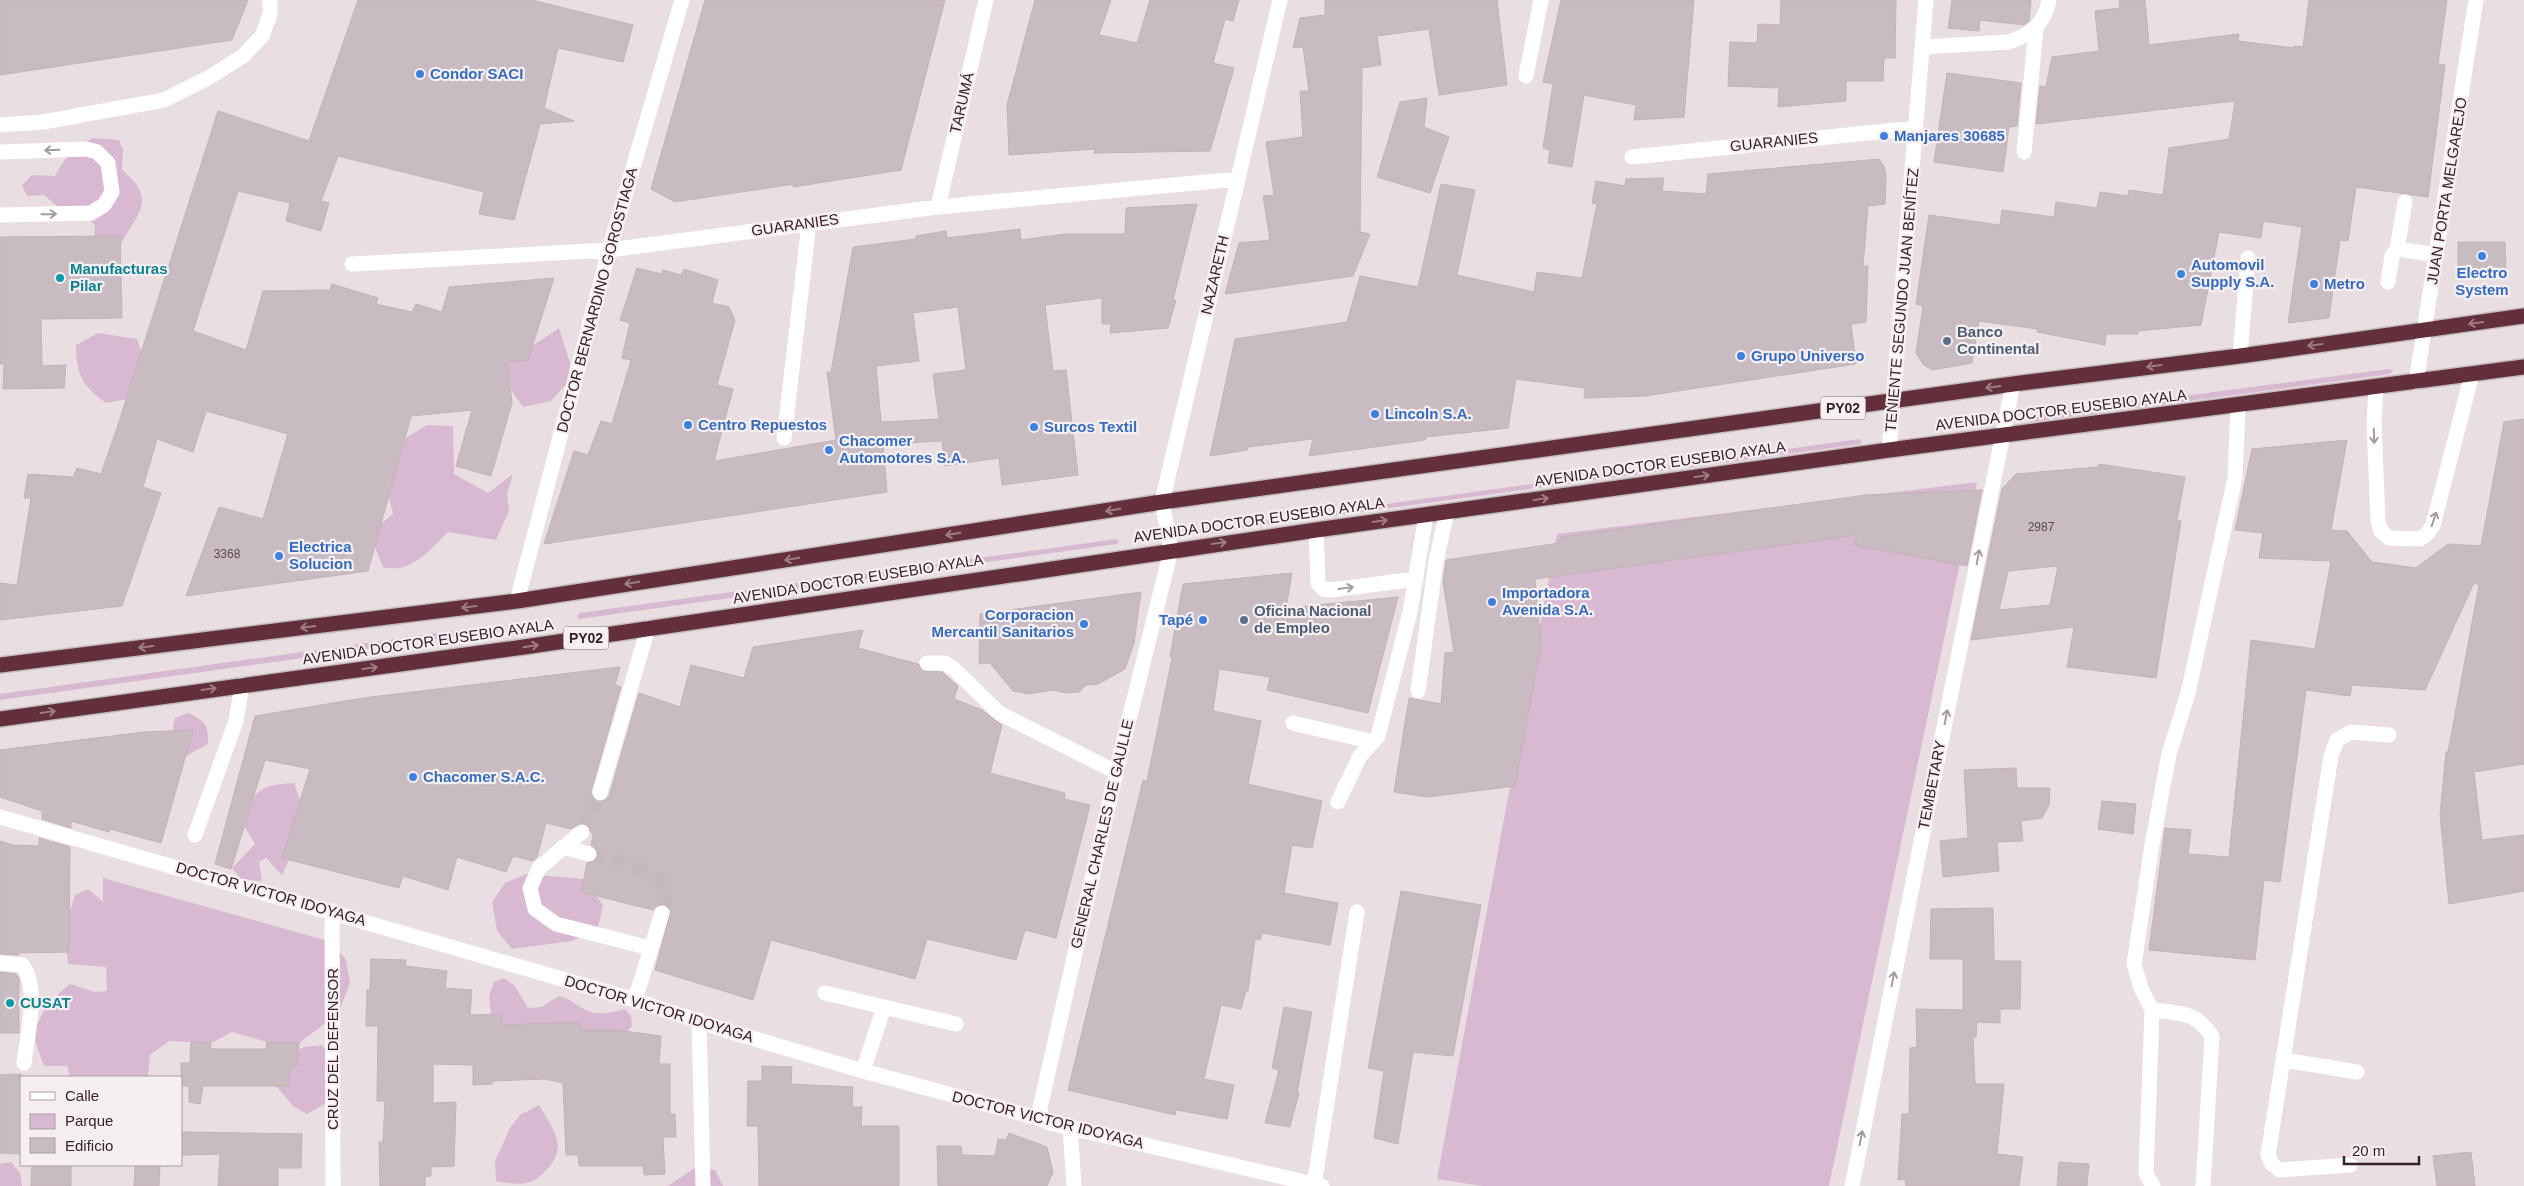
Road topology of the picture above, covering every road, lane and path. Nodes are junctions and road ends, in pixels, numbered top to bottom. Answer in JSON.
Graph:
{"nodes":[{"id":1,"x":270,"y":0,"type":"edge"},
{"id":2,"x":682,"y":0,"type":"edge"},
{"id":3,"x":986,"y":0,"type":"edge"},
{"id":4,"x":1280,"y":0,"type":"edge"},
{"id":5,"x":1541,"y":0,"type":"edge"},
{"id":6,"x":1926,"y":0,"type":"edge"},
{"id":7,"x":2476,"y":0,"type":"edge"},
{"id":8,"x":2048,"y":4,"type":"edge"},
{"id":9,"x":2036,"y":29,"type":"junction"},
{"id":10,"x":1923,"y":46,"type":"junction"},
{"id":11,"x":1526,"y":76,"type":"dead end"},
{"id":12,"x":0,"y":125,"type":"edge"},
{"id":13,"x":1916,"y":128,"type":"junction"},
{"id":14,"x":0,"y":152,"type":"edge"},
{"id":15,"x":2024,"y":152,"type":"dead end"},
{"id":16,"x":1632,"y":157,"type":"dead end"},
{"id":17,"x":1238,"y":179,"type":"junction"},
{"id":18,"x":2405,"y":202,"type":"dead end"},
{"id":19,"x":938,"y":207,"type":"junction"},
{"id":20,"x":0,"y":215,"type":"edge"},
{"id":21,"x":810,"y":223,"type":"junction"},
{"id":22,"x":2397,"y":249,"type":"junction"},
{"id":23,"x":609,"y":250,"type":"junction"},
{"id":24,"x":2437,"y":255,"type":"junction"},
{"id":25,"x":2248,"y":258,"type":"dead end"},
{"id":26,"x":352,"y":264,"type":"dead end"},
{"id":27,"x":2388,"y":282,"type":"dead end"},
{"id":28,"x":2524,"y":316,"type":"edge"},
{"id":29,"x":2425,"y":330,"type":"junction"},
{"id":30,"x":2240,"y":356,"type":"junction"},
{"id":31,"x":2524,"y":367,"type":"edge"},
{"id":32,"x":2472,"y":374,"type":"junction"},
{"id":33,"x":2416,"y":382,"type":"junction"},
{"id":34,"x":2013,"y":384,"type":"junction"},
{"id":35,"x":2376,"y":388,"type":"junction"},
{"id":36,"x":1893,"y":401,"type":"junction"},
{"id":37,"x":2238,"y":405,"type":"junction"},
{"id":38,"x":2002,"y":435,"type":"junction"},
{"id":39,"x":784,"y":438,"type":"dead end"},
{"id":40,"x":1889,"y":450,"type":"junction"},
{"id":41,"x":1162,"y":502,"type":"junction"},
{"id":42,"x":1447,"y":512,"type":"junction"},
{"id":43,"x":1426,"y":515,"type":"junction"},
{"id":44,"x":1316,"y":530,"type":"junction"},
{"id":45,"x":1171,"y":550,"type":"junction"},
{"id":46,"x":1416,"y":579,"type":"junction"},
{"id":47,"x":517,"y":601,"type":"junction"},
{"id":48,"x":648,"y":628,"type":"junction"},
{"id":49,"x":927,"y":663,"type":"dead end"},
{"id":50,"x":0,"y":665,"type":"edge"},
{"id":51,"x":242,"y":684,"type":"junction"},
{"id":52,"x":1418,"y":691,"type":"dead end"},
{"id":53,"x":0,"y":718,"type":"edge"},
{"id":54,"x":1293,"y":723,"type":"dead end"},
{"id":55,"x":2389,"y":735,"type":"dead end"},
{"id":56,"x":1373,"y":742,"type":"junction"},
{"id":57,"x":1116,"y":772,"type":"junction"},
{"id":58,"x":600,"y":793,"type":"tunnel mouth"},
{"id":59,"x":1338,"y":802,"type":"dead end"},
{"id":60,"x":0,"y":817,"type":"edge"},
{"id":61,"x":582,"y":832,"type":"tunnel mouth"},
{"id":62,"x":195,"y":835,"type":"dead end"},
{"id":63,"x":563,"y":847,"type":"junction"},
{"id":64,"x":589,"y":854,"type":"tunnel mouth"},
{"id":65,"x":332,"y":911,"type":"junction"},
{"id":66,"x":1357,"y":912,"type":"dead end"},
{"id":67,"x":662,"y":913,"type":"tunnel mouth"},
{"id":68,"x":650,"y":948,"type":"junction"},
{"id":69,"x":0,"y":963,"type":"edge"},
{"id":70,"x":825,"y":993,"type":"dead end"},
{"id":71,"x":635,"y":1000,"type":"junction"},
{"id":72,"x":884,"y":1007,"type":"junction"},
{"id":73,"x":2152,"y":1010,"type":"junction"},
{"id":74,"x":699,"y":1020,"type":"junction"},
{"id":75,"x":956,"y":1024,"type":"dead end"},
{"id":76,"x":2284,"y":1060,"type":"junction"},
{"id":77,"x":24,"y":1063,"type":"dead end"},
{"id":78,"x":863,"y":1071,"type":"junction"},
{"id":79,"x":2357,"y":1072,"type":"dead end"},
{"id":80,"x":1041,"y":1119,"type":"junction"},
{"id":81,"x":1070,"y":1127,"type":"junction"},
{"id":82,"x":2350,"y":1164,"type":"dead end"},
{"id":83,"x":1318,"y":1185,"type":"edge"},
{"id":84,"x":333,"y":1186,"type":"edge"},
{"id":85,"x":704,"y":1186,"type":"edge"},
{"id":86,"x":1074,"y":1186,"type":"edge"},
{"id":87,"x":1852,"y":1186,"type":"edge"},
{"id":88,"x":2153,"y":1186,"type":"edge"},
{"id":89,"x":2203,"y":1186,"type":"edge"}],
"edges":[{"from":1,"to":12,"type":"street"},
{"from":2,"to":23,"type":"street","name":"DOCTOR BERNARDINO GOROSTIAGA"},
{"from":3,"to":19,"type":"street","name":"TARUMÁ"},
{"from":4,"to":17,"type":"street","name":"NAZARETH"},
{"from":5,"to":11,"type":"street"},
{"from":6,"to":10,"type":"street","name":"TENIENTE SEGUNDO JUAN BENÍTEZ"},
{"from":7,"to":24,"type":"street","name":"JUAN PORTA MELGAREJO"},
{"from":8,"to":9,"type":"street"},
{"from":9,"to":10,"type":"street"},
{"from":9,"to":15,"type":"street"},
{"from":10,"to":13,"type":"street","name":"TENIENTE SEGUNDO JUAN BENÍTEZ"},
{"from":13,"to":16,"type":"street","name":"GUARANIES"},
{"from":13,"to":36,"type":"street","name":"TENIENTE SEGUNDO JUAN BENÍTEZ"},
{"from":20,"to":14,"type":"street","one_way":true},
{"from":17,"to":19,"type":"street","name":"GUARANIES"},
{"from":17,"to":41,"type":"street","name":"NAZARETH"},
{"from":18,"to":22,"type":"street"},
{"from":19,"to":21,"type":"street","name":"GUARANIES"},
{"from":21,"to":23,"type":"street","name":"GUARANIES"},
{"from":21,"to":39,"type":"street"},
{"from":22,"to":24,"type":"street"},
{"from":22,"to":27,"type":"street"},
{"from":23,"to":26,"type":"street","name":"GUARANIES"},
{"from":23,"to":47,"type":"street","name":"DOCTOR BERNARDINO GOROSTIAGA"},
{"from":24,"to":29,"type":"street","name":"JUAN PORTA MELGAREJO"},
{"from":25,"to":30,"type":"street"},
{"from":28,"to":29,"type":"highway","name":"AVENIDA DOCTOR EUSEBIO AYALA","number":"PY02","one_way":true},
{"from":29,"to":30,"type":"highway","name":"AVENIDA DOCTOR EUSEBIO AYALA","number":"PY02","one_way":true},
{"from":29,"to":33,"type":"street","name":"JUAN PORTA MELGAREJO"},
{"from":30,"to":34,"type":"highway","name":"AVENIDA DOCTOR EUSEBIO AYALA","number":"PY02","one_way":true},
{"from":31,"to":32,"type":"highway","name":"AVENIDA DOCTOR EUSEBIO AYALA","number":"PY02"},
{"from":32,"to":33,"type":"highway","name":"AVENIDA DOCTOR EUSEBIO AYALA","number":"PY02"},
{"from":35,"to":32,"type":"street","one_way":true},
{"from":33,"to":35,"type":"highway","name":"AVENIDA DOCTOR EUSEBIO AYALA","number":"PY02"},
{"from":34,"to":36,"type":"highway","name":"AVENIDA DOCTOR EUSEBIO AYALA","number":"PY02","one_way":true},
{"from":34,"to":38,"type":"street","name":"TEMBETARY"},
{"from":35,"to":37,"type":"highway","name":"AVENIDA DOCTOR EUSEBIO AYALA","number":"PY02"},
{"from":36,"to":40,"type":"street","name":"TENIENTE SEGUNDO JUAN BENÍTEZ"},
{"from":36,"to":41,"type":"highway","name":"AVENIDA DOCTOR EUSEBIO AYALA","number":"PY02"},
{"from":37,"to":38,"type":"highway","name":"AVENIDA DOCTOR EUSEBIO AYALA","number":"PY02"},
{"from":37,"to":73,"type":"street"},
{"from":38,"to":40,"type":"highway","name":"AVENIDA DOCTOR EUSEBIO AYALA","number":"PY02"},
{"from":87,"to":38,"type":"street","name":"TEMBETARY","one_way":true},
{"from":42,"to":40,"type":"highway","name":"AVENIDA DOCTOR EUSEBIO AYALA","number":"PY02","one_way":true},
{"from":41,"to":45,"type":"street","name":"NAZARETH"},
{"from":41,"to":47,"type":"highway","name":"AVENIDA DOCTOR EUSEBIO AYALA","number":"PY02","one_way":true},
{"from":42,"to":43,"type":"highway","name":"AVENIDA DOCTOR EUSEBIO AYALA","number":"PY02"},
{"from":42,"to":52,"type":"street"},
{"from":44,"to":43,"type":"highway","name":"AVENIDA DOCTOR EUSEBIO AYALA","number":"PY02","one_way":true},
{"from":43,"to":46,"type":"street"},
{"from":45,"to":44,"type":"highway","name":"AVENIDA DOCTOR EUSEBIO AYALA","number":"PY02","one_way":true},
{"from":44,"to":46,"type":"street","one_way":true},
{"from":45,"to":48,"type":"highway","name":"AVENIDA DOCTOR EUSEBIO AYALA","number":"PY02"},
{"from":45,"to":57,"type":"street","name":"GENERAL CHARLES DE GAULLE"},
{"from":46,"to":56,"type":"street"},
{"from":47,"to":50,"type":"highway","name":"AVENIDA DOCTOR EUSEBIO AYALA","number":"PY02","one_way":true},
{"from":51,"to":48,"type":"highway","name":"AVENIDA DOCTOR EUSEBIO AYALA","number":"PY02","one_way":true},
{"from":48,"to":58,"type":"street"},
{"from":49,"to":57,"type":"street"},
{"from":53,"to":51,"type":"highway","name":"AVENIDA DOCTOR EUSEBIO AYALA","number":"PY02","one_way":true},
{"from":51,"to":62,"type":"street"},
{"from":54,"to":56,"type":"street"},
{"from":55,"to":76,"type":"street"},
{"from":56,"to":59,"type":"street"},
{"from":57,"to":80,"type":"street","name":"GENERAL CHARLES DE GAULLE"},
{"from":60,"to":65,"type":"street","name":"DOCTOR VICTOR IDOYAGA"},
{"from":61,"to":63,"type":"street"},
{"from":63,"to":64,"type":"street"},
{"from":63,"to":68,"type":"street"},
{"from":65,"to":71,"type":"street","name":"DOCTOR VICTOR IDOYAGA"},
{"from":65,"to":84,"type":"street","name":"CRUZ DEL DEFENSOR"},
{"from":66,"to":83,"type":"street"},
{"from":67,"to":68,"type":"street"},
{"from":68,"to":71,"type":"street"},
{"from":69,"to":77,"type":"street"},
{"from":70,"to":72,"type":"street"},
{"from":71,"to":74,"type":"street","name":"DOCTOR VICTOR IDOYAGA"},
{"from":72,"to":75,"type":"street"},
{"from":72,"to":78,"type":"street"},
{"from":73,"to":88,"type":"street"},
{"from":73,"to":89,"type":"street"},
{"from":74,"to":78,"type":"street","name":"DOCTOR VICTOR IDOYAGA"},
{"from":74,"to":85,"type":"street"},
{"from":76,"to":79,"type":"street"},
{"from":76,"to":82,"type":"street"},
{"from":78,"to":80,"type":"street","name":"DOCTOR VICTOR IDOYAGA"},
{"from":80,"to":81,"type":"street","name":"DOCTOR VICTOR IDOYAGA"},
{"from":81,"to":83,"type":"street","name":"DOCTOR VICTOR IDOYAGA"},
{"from":81,"to":86,"type":"street"}]}
